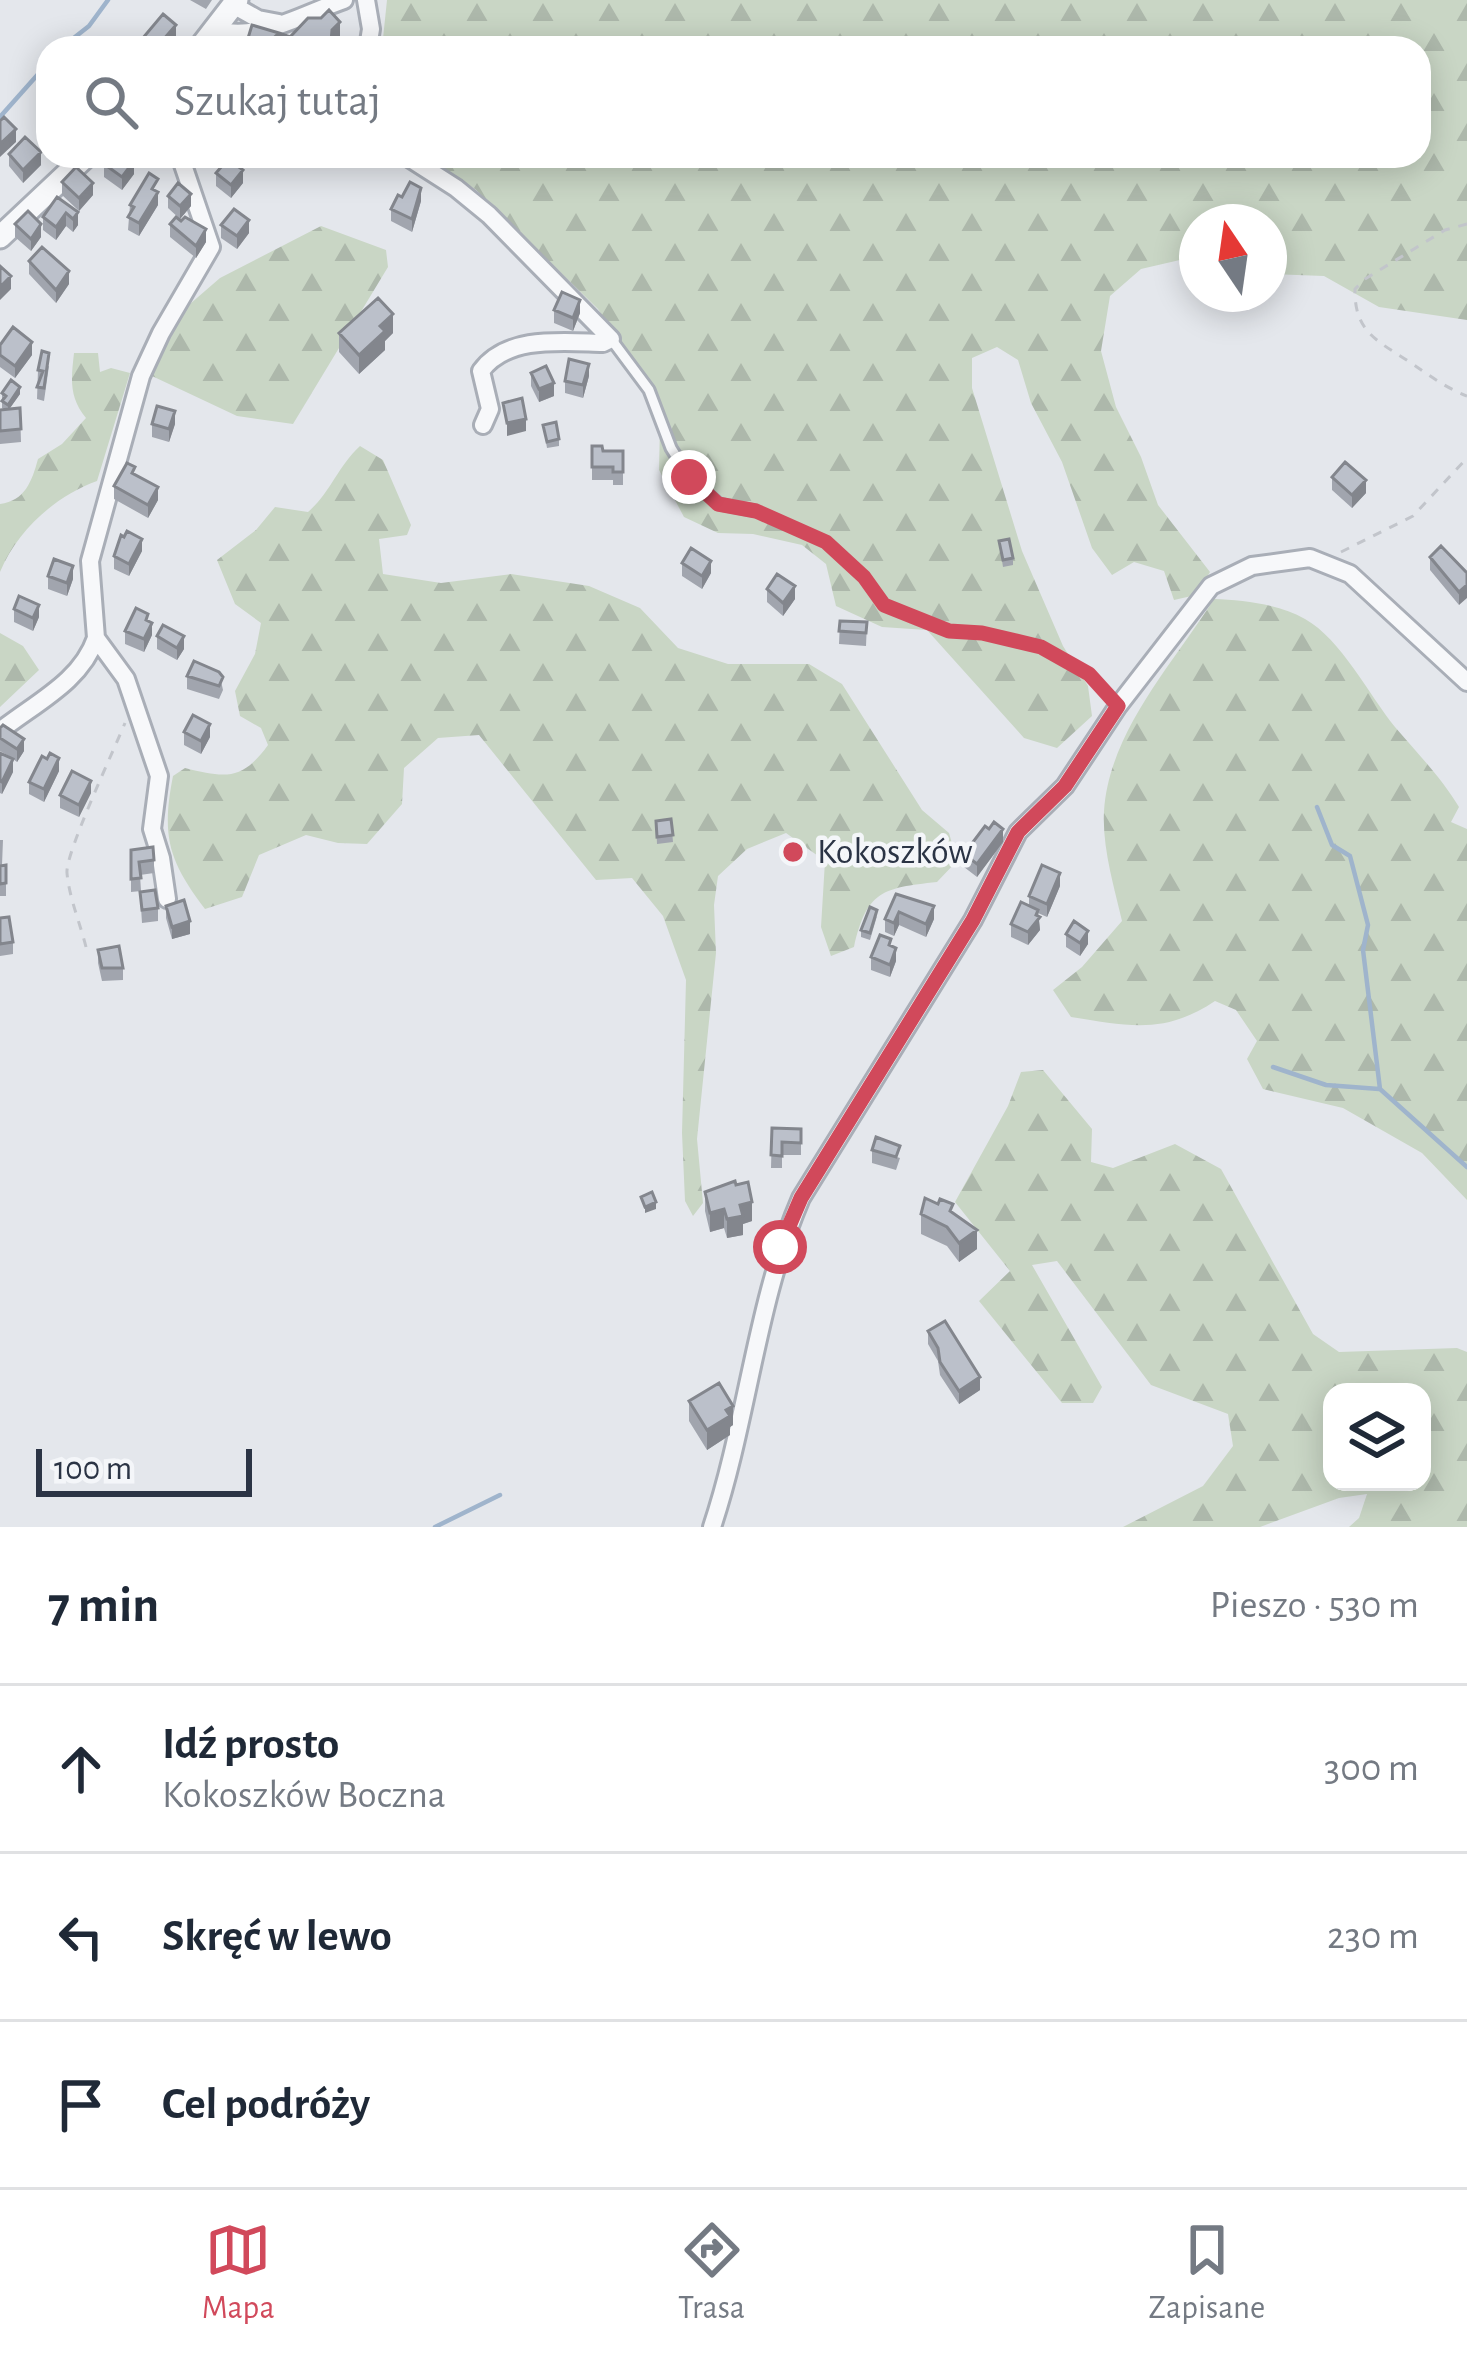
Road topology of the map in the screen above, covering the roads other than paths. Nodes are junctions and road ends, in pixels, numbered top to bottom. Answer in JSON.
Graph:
{"nodes":[{"id":1,"x":344,"y":0,"type":"edge"},
{"id":2,"x":365,"y":0,"type":"edge"},
{"id":3,"x":235,"y":3,"type":"edge"},
{"id":4,"x":280,"y":23,"type":"junction"},
{"id":5,"x":216,"y":30,"type":"junction"},
{"id":6,"x":211,"y":36,"type":"edge"},
{"id":7,"x":369,"y":36,"type":"edge"},
{"id":8,"x":73,"y":168,"type":"edge"},
{"id":9,"x":184,"y":168,"type":"edge"},
{"id":10,"x":425,"y":168,"type":"edge"},
{"id":11,"x":0,"y":237,"type":"edge"},
{"id":12,"x":611,"y":339,"type":"junction"},
{"id":13,"x":483,"y":425,"type":"dead end"},
{"id":14,"x":756,"y":511,"type":"road end"},
{"id":15,"x":96,"y":638,"type":"junction"},
{"id":16,"x":1467,"y":682,"type":"edge"},
{"id":17,"x":0,"y":731,"type":"edge"},
{"id":18,"x":166,"y":899,"type":"dead end"},
{"id":19,"x":712,"y":1527,"type":"edge"}],
"edges":[{"from":1,"to":4,"type":"street"},
{"from":2,"to":7,"type":"street"},
{"from":3,"to":4,"type":"street"},
{"from":3,"to":5,"type":"street"},
{"from":4,"to":5,"type":"street"},
{"from":5,"to":6,"type":"street"},
{"from":8,"to":11,"type":"street"},
{"from":9,"to":15,"type":"street"},
{"from":10,"to":12,"type":"street"},
{"from":12,"to":13,"type":"street"},
{"from":12,"to":14,"type":"lane"},
{"from":15,"to":17,"type":"street"},
{"from":15,"to":18,"type":"street"},
{"from":16,"to":19,"type":"street"}]}
